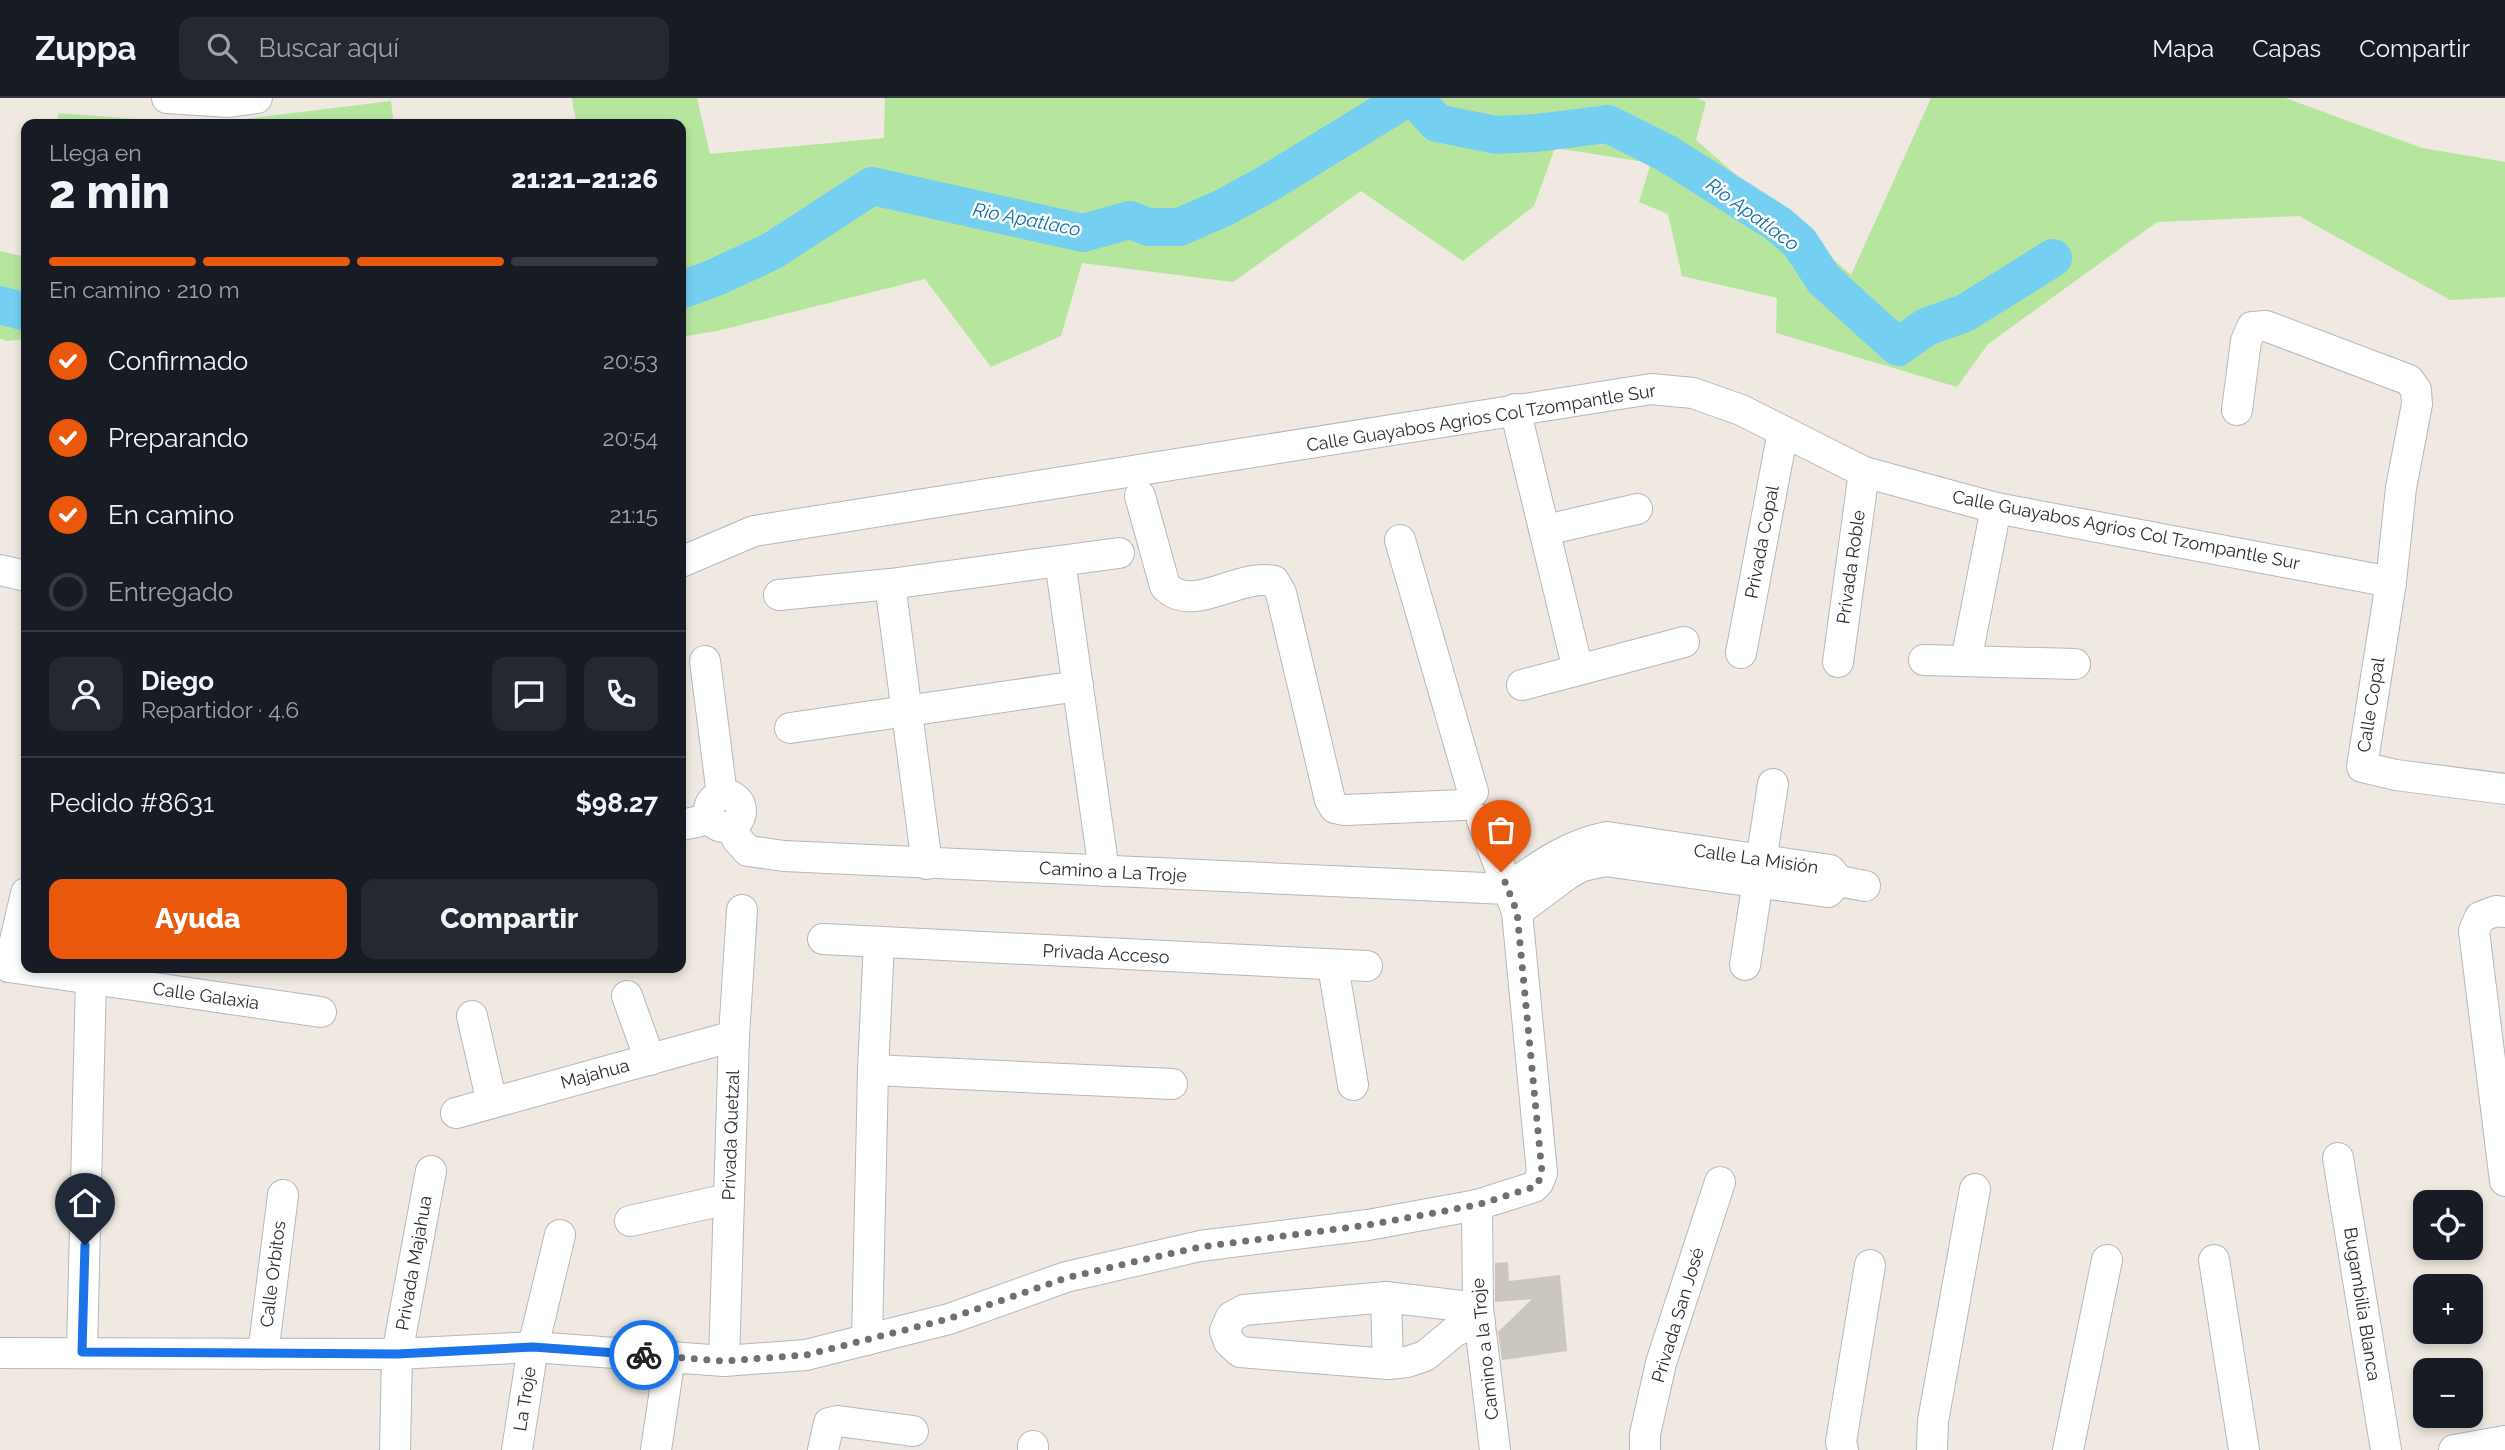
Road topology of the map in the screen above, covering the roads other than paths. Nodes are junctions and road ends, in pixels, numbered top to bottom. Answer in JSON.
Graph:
{"nodes":[{"id":1,"x":167,"y":98,"type":"edge"},
{"id":2,"x":257,"y":98,"type":"edge"},
{"id":3,"x":1516,"y":409,"type":"junction"},
{"id":4,"x":2237,"y":410,"type":"dead end"},
{"id":5,"x":1783,"y":431,"type":"junction"},
{"id":6,"x":1864,"y":472,"type":"junction"},
{"id":7,"x":1140,"y":496,"type":"dead end"},
{"id":8,"x":1996,"y":508,"type":"junction"},
{"id":9,"x":1637,"y":509,"type":"dead end"},
{"id":10,"x":1546,"y":530,"type":"junction"},
{"id":11,"x":1400,"y":540,"type":"dead end"},
{"id":12,"x":1119,"y":553,"type":"dead end"},
{"id":13,"x":686,"y":560,"type":"edge"},
{"id":14,"x":1060,"y":561,"type":"junction"},
{"id":15,"x":0,"y":570,"type":"edge"},
{"id":16,"x":21,"y":575,"type":"edge"},
{"id":17,"x":2390,"y":582,"type":"junction"},
{"id":18,"x":890,"y":584,"type":"junction"},
{"id":19,"x":779,"y":595,"type":"dead end"},
{"id":20,"x":1684,"y":642,"type":"dead end"},
{"id":21,"x":1741,"y":653,"type":"dead end"},
{"id":22,"x":1924,"y":660,"type":"dead end"},
{"id":23,"x":705,"y":661,"type":"dead end"},
{"id":24,"x":1838,"y":662,"type":"dead end"},
{"id":25,"x":1966,"y":662,"type":"junction"},
{"id":26,"x":2075,"y":664,"type":"dead end"},
{"id":27,"x":1578,"y":670,"type":"junction"},
{"id":28,"x":1521,"y":685,"type":"dead end"},
{"id":29,"x":1078,"y":686,"type":"junction"},
{"id":30,"x":907,"y":710,"type":"junction"},
{"id":31,"x":790,"y":728,"type":"dead end"},
{"id":32,"x":1773,"y":784,"type":"dead end"},
{"id":33,"x":2505,"y":789,"type":"edge"},
{"id":34,"x":1473,"y":806,"type":"junction"},
{"id":35,"x":721,"y":814,"type":"junction"},
{"id":36,"x":686,"y":824,"type":"edge"},
{"id":37,"x":927,"y":864,"type":"junction"},
{"id":38,"x":1104,"y":871,"type":"junction"},
{"id":39,"x":1760,"y":872,"type":"junction"},
{"id":40,"x":1852,"y":884,"type":"dead end"},
{"id":41,"x":1512,"y":901,"type":"junction"},
{"id":42,"x":21,"y":910,"type":"edge"},
{"id":43,"x":742,"y":910,"type":"dead end"},
{"id":44,"x":2505,"y":912,"type":"edge"},
{"id":45,"x":823,"y":939,"type":"dead end"},
{"id":46,"x":879,"y":942,"type":"junction"},
{"id":47,"x":1745,"y":964,"type":"dead end"},
{"id":48,"x":1333,"y":966,"type":"junction"},
{"id":49,"x":1367,"y":966,"type":"dead end"},
{"id":50,"x":4,"y":971,"type":"edge"},
{"id":51,"x":33,"y":973,"type":"edge"},
{"id":52,"x":91,"y":977,"type":"junction"},
{"id":53,"x":141,"y":977,"type":"edge"},
{"id":54,"x":627,"y":996,"type":"dead end"},
{"id":55,"x":321,"y":1012,"type":"dead end"},
{"id":56,"x":472,"y":1016,"type":"dead end"},
{"id":57,"x":734,"y":1036,"type":"junction"},
{"id":58,"x":650,"y":1060,"type":"junction"},
{"id":59,"x":873,"y":1070,"type":"junction"},
{"id":60,"x":1171,"y":1084,"type":"dead end"},
{"id":61,"x":1353,"y":1085,"type":"dead end"},
{"id":62,"x":492,"y":1103,"type":"junction"},
{"id":63,"x":456,"y":1112,"type":"dead end"},
{"id":64,"x":2501,"y":1129,"type":"edge"},
{"id":65,"x":2338,"y":1158,"type":"dead end"},
{"id":66,"x":431,"y":1171,"type":"dead end"},
{"id":67,"x":2505,"y":1181,"type":"edge"},
{"id":68,"x":1720,"y":1182,"type":"dead end"},
{"id":69,"x":1975,"y":1189,"type":"dead end"},
{"id":70,"x":283,"y":1195,"type":"dead end"},
{"id":71,"x":728,"y":1199,"type":"junction"},
{"id":72,"x":1477,"y":1205,"type":"junction"},
{"id":73,"x":630,"y":1221,"type":"dead end"},
{"id":74,"x":560,"y":1235,"type":"dead end"},
{"id":75,"x":2107,"y":1260,"type":"dead end"},
{"id":76,"x":2214,"y":1260,"type":"dead end"},
{"id":77,"x":1870,"y":1265,"type":"dead end"},
{"id":78,"x":1386,"y":1297,"type":"junction"},
{"id":79,"x":1479,"y":1315,"type":"junction"},
{"id":80,"x":867,"y":1340,"type":"junction"},
{"id":81,"x":533,"y":1347,"type":"junction"},
{"id":82,"x":82,"y":1352,"type":"junction"},
{"id":83,"x":0,"y":1353,"type":"edge"},
{"id":84,"x":263,"y":1354,"type":"junction"},
{"id":85,"x":397,"y":1354,"type":"junction"},
{"id":86,"x":670,"y":1357,"type":"junction"},
{"id":87,"x":724,"y":1361,"type":"junction"},
{"id":88,"x":1388,"y":1364,"type":"junction"},
{"id":89,"x":913,"y":1431,"type":"dead end"},
{"id":90,"x":826,"y":1437,"type":"edge"},
{"id":91,"x":2505,"y":1441,"type":"edge"},
{"id":92,"x":395,"y":1450,"type":"edge"},
{"id":93,"x":517,"y":1450,"type":"edge"},
{"id":94,"x":656,"y":1450,"type":"edge"},
{"id":95,"x":1495,"y":1450,"type":"edge"},
{"id":96,"x":1646,"y":1450,"type":"edge"},
{"id":97,"x":1843,"y":1450,"type":"edge"},
{"id":98,"x":1932,"y":1450,"type":"edge"},
{"id":99,"x":2068,"y":1450,"type":"edge"},
{"id":100,"x":2244,"y":1450,"type":"edge"},
{"id":101,"x":2386,"y":1450,"type":"edge"},
{"id":102,"x":2454,"y":1450,"type":"edge"}],
"edges":[{"from":1,"to":2,"type":"street"},
{"from":3,"to":5,"type":"street","name":"Calle Guayabos Agrios Col Tzompantle Sur"},
{"from":3,"to":10,"type":"street"},
{"from":3,"to":13,"type":"street","name":"Calle Guayabos Agrios Col Tzompantle Sur"},
{"from":4,"to":17,"type":"street"},
{"from":5,"to":6,"type":"street","name":"Calle Guayabos Agrios Col Tzompantle Sur"},
{"from":5,"to":21,"type":"street","name":"Privada Copal"},
{"from":6,"to":8,"type":"street","name":"Calle Guayabos Agrios Col Tzompantle Sur"},
{"from":6,"to":24,"type":"street","name":"Privada Roble"},
{"from":7,"to":34,"type":"street"},
{"from":8,"to":17,"type":"street","name":"Calle Guayabos Agrios Col Tzompantle Sur"},
{"from":8,"to":25,"type":"street"},
{"from":9,"to":10,"type":"street"},
{"from":10,"to":27,"type":"street"},
{"from":11,"to":34,"type":"street"},
{"from":12,"to":14,"type":"street"},
{"from":14,"to":18,"type":"street"},
{"from":14,"to":29,"type":"street"},
{"from":15,"to":16,"type":"street"},
{"from":17,"to":33,"type":"street","name":"Calle Copal"},
{"from":18,"to":19,"type":"street"},
{"from":18,"to":30,"type":"street"},
{"from":20,"to":27,"type":"street"},
{"from":22,"to":25,"type":"street"},
{"from":23,"to":35,"type":"street"},
{"from":25,"to":26,"type":"street"},
{"from":27,"to":28,"type":"street"},
{"from":29,"to":30,"type":"street"},
{"from":29,"to":38,"type":"street"},
{"from":30,"to":31,"type":"street"},
{"from":30,"to":37,"type":"street"},
{"from":32,"to":39,"type":"street"},
{"from":34,"to":41,"type":"street"},
{"from":35,"to":36,"type":"street"},
{"from":35,"to":37,"type":"street","name":"Camino a La Troje"},
{"from":37,"to":38,"type":"street","name":"Camino a La Troje"},
{"from":38,"to":41,"type":"street","name":"Camino a La Troje"},
{"from":39,"to":40,"type":"street","name":"Calle La Misión"},
{"from":39,"to":41,"type":"street","name":"Calle La Misión"},
{"from":39,"to":47,"type":"street"},
{"from":41,"to":72,"type":"street"},
{"from":42,"to":50,"type":"street"},
{"from":43,"to":57,"type":"street","name":"Privada Quetzal"},
{"from":44,"to":64,"type":"street"},
{"from":45,"to":46,"type":"street","name":"Privada Acceso"},
{"from":46,"to":48,"type":"street","name":"Privada Acceso"},
{"from":46,"to":59,"type":"street"},
{"from":48,"to":49,"type":"street","name":"Privada Acceso"},
{"from":48,"to":61,"type":"street"},
{"from":51,"to":52,"type":"street","name":"Calle Galaxia"},
{"from":52,"to":53,"type":"street","name":"Calle Galaxia"},
{"from":52,"to":82,"type":"street"},
{"from":53,"to":55,"type":"street","name":"Calle Galaxia"},
{"from":54,"to":58,"type":"street"},
{"from":56,"to":62,"type":"street"},
{"from":57,"to":58,"type":"street","name":"Majahua"},
{"from":57,"to":71,"type":"street","name":"Privada Quetzal"},
{"from":58,"to":62,"type":"street","name":"Majahua"},
{"from":59,"to":60,"type":"street"},
{"from":59,"to":80,"type":"street"},
{"from":62,"to":63,"type":"street","name":"Majahua"},
{"from":64,"to":67,"type":"street"},
{"from":65,"to":101,"type":"street","name":"Bugambilia Blanca"},
{"from":66,"to":85,"type":"street","name":"Privada Majahua"},
{"from":68,"to":96,"type":"street","name":"Privada San José"},
{"from":69,"to":98,"type":"street"},
{"from":70,"to":84,"type":"street","name":"Calle Orbitos"},
{"from":71,"to":73,"type":"street"},
{"from":71,"to":87,"type":"street","name":"Privada Quetzal"},
{"from":72,"to":79,"type":"street","name":"Camino a la Troje"},
{"from":72,"to":80,"type":"street"},
{"from":74,"to":81,"type":"street","name":"La Troje"},
{"from":75,"to":99,"type":"street"},
{"from":76,"to":100,"type":"street"},
{"from":77,"to":97,"type":"street"},
{"from":78,"to":79,"type":"street"},
{"from":78,"to":88,"type":"street"},
{"from":78,"to":88,"type":"street"},
{"from":79,"to":88,"type":"street"},
{"from":79,"to":95,"type":"street","name":"Camino a la Troje"},
{"from":80,"to":87,"type":"street"},
{"from":81,"to":85,"type":"street"},
{"from":81,"to":86,"type":"street"},
{"from":81,"to":93,"type":"street","name":"La Troje"},
{"from":82,"to":83,"type":"street"},
{"from":82,"to":84,"type":"street"},
{"from":84,"to":85,"type":"street"},
{"from":85,"to":92,"type":"street","name":"Privada Majahua"},
{"from":86,"to":87,"type":"street"},
{"from":86,"to":94,"type":"street"},
{"from":89,"to":90,"type":"street"},
{"from":91,"to":102,"type":"street"}]}
